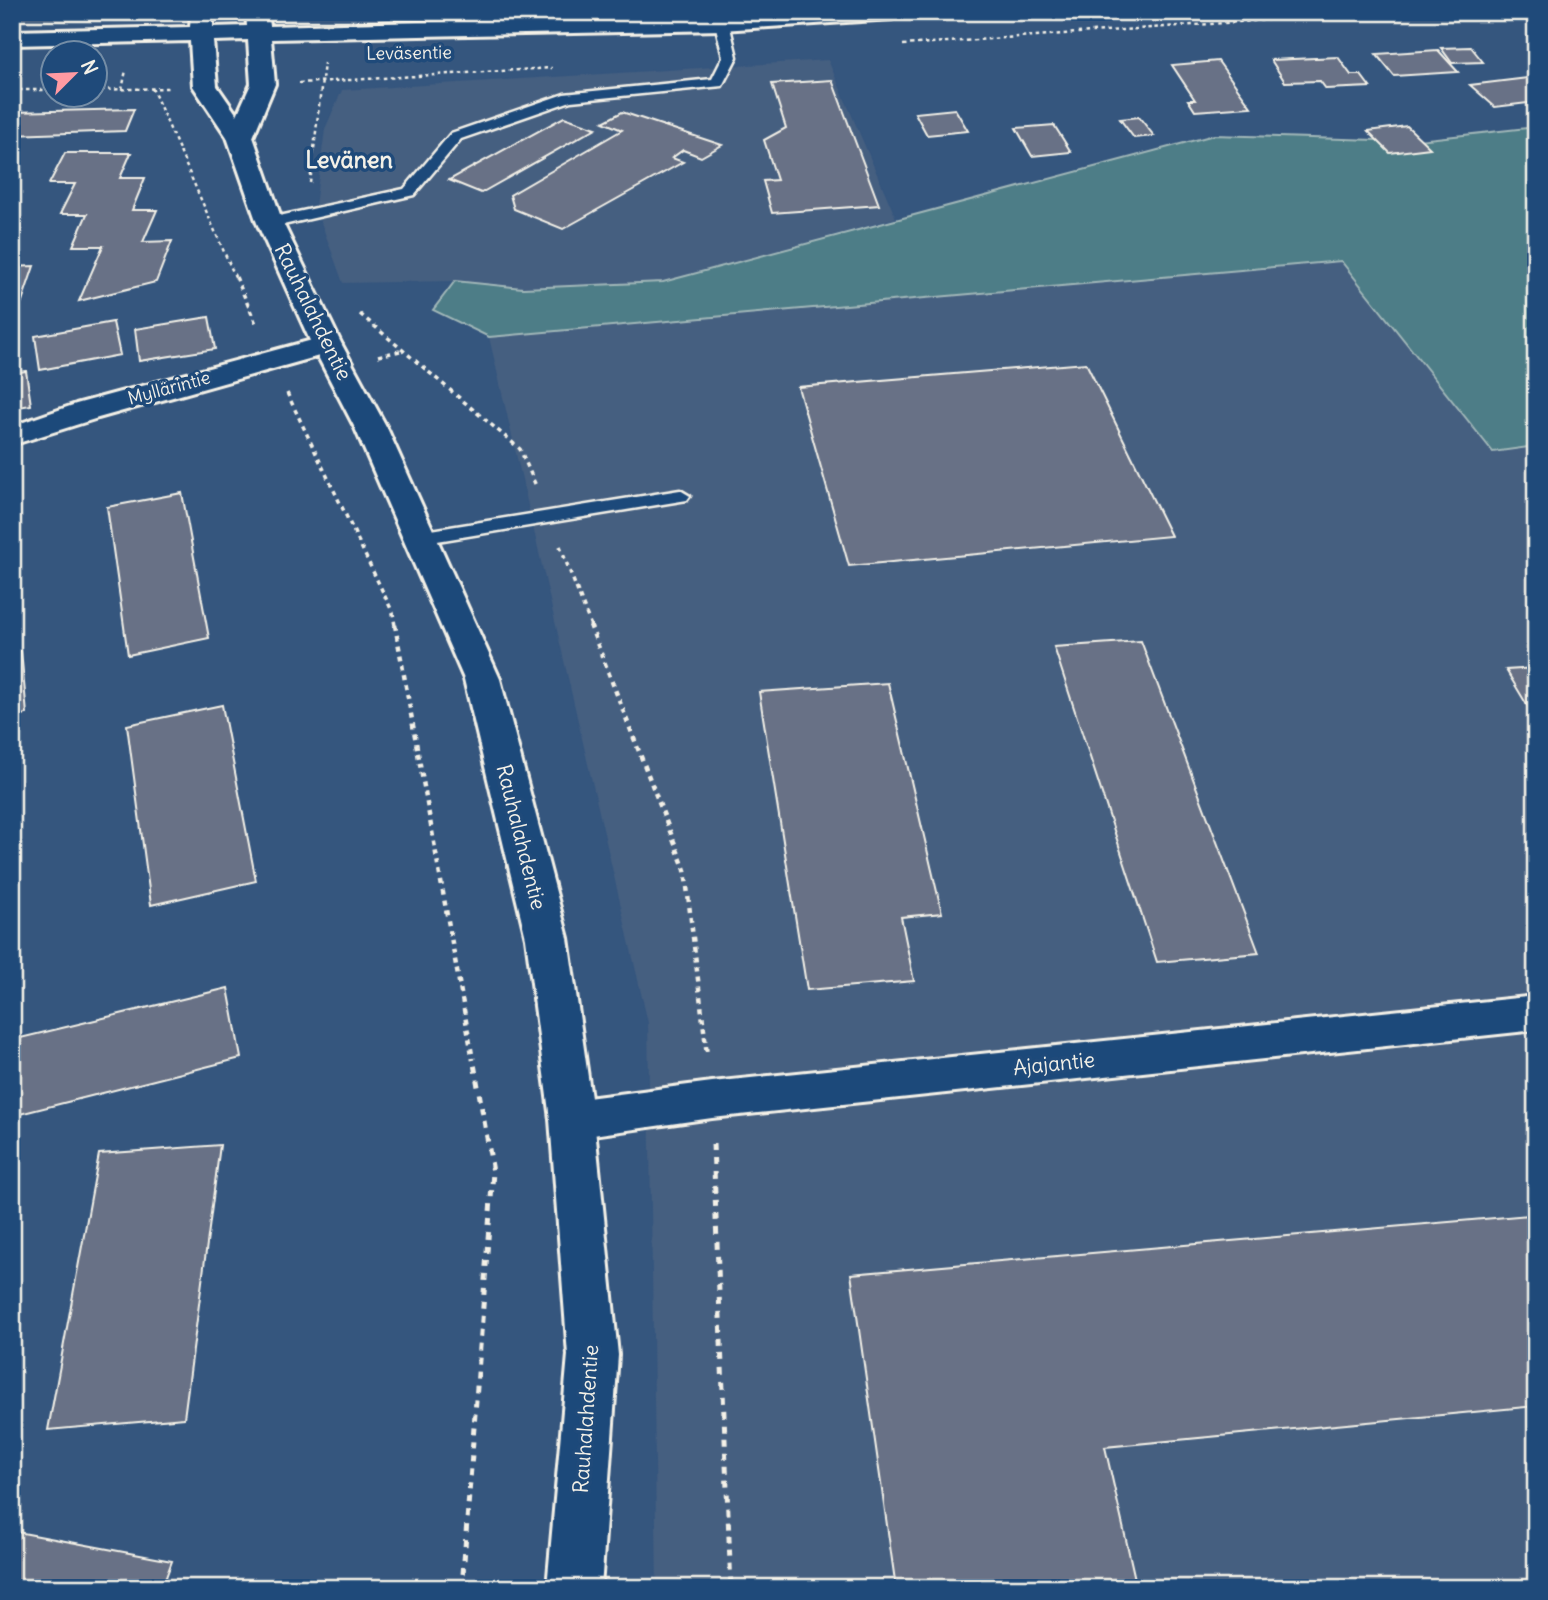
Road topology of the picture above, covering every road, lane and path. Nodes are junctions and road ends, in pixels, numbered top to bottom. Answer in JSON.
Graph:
{"nodes":[{"id":1,"x":892,"y":12,"type":"edge"},
{"id":2,"x":722,"y":23,"type":"junction"},
{"id":3,"x":258,"y":34,"type":"edge"},
{"id":4,"x":201,"y":35,"type":"edge"},
{"id":5,"x":12,"y":38,"type":"edge"},
{"id":6,"x":469,"y":51,"type":"dead end"},
{"id":7,"x":108,"y":55,"type":"edge"},
{"id":8,"x":286,"y":55,"type":"dead end"},
{"id":9,"x":38,"y":60,"type":"edge"},
{"id":10,"x":12,"y":61,"type":"edge"},
{"id":11,"x":152,"y":88,"type":"dead end"},
{"id":12,"x":12,"y":90,"type":"edge"},
{"id":13,"x":38,"y":90,"type":"edge"},
{"id":14,"x":108,"y":90,"type":"edge"},
{"id":15,"x":240,"y":137,"type":"junction"},
{"id":16,"x":270,"y":223,"type":"junction"},
{"id":17,"x":327,"y":345,"type":"junction"},
{"id":18,"x":405,"y":349,"type":"dead end"},
{"id":19,"x":281,"y":380,"type":"dead end"},
{"id":20,"x":12,"y":436,"type":"edge"},
{"id":21,"x":680,"y":496,"type":"dead end"},
{"id":22,"x":548,"y":516,"type":"junction"},
{"id":23,"x":419,"y":538,"type":"junction"},
{"id":24,"x":1536,"y":1013,"type":"edge"},
{"id":25,"x":712,"y":1100,"type":"junction"},
{"id":26,"x":572,"y":1119,"type":"junction"},
{"id":27,"x":462,"y":1588,"type":"edge"},
{"id":28,"x":574,"y":1588,"type":"edge"},
{"id":29,"x":731,"y":1588,"type":"edge"}],
"edges":[{"from":1,"to":2,"type":"main road","name":"Leväsentie"},
{"from":2,"to":3,"type":"main road","name":"Leväsentie"},
{"from":2,"to":6,"type":"main road","name":"Leväsentie"},
{"from":2,"to":16,"type":"lane"},
{"from":3,"to":4,"type":"main road","name":"Leväsentie"},
{"from":3,"to":8,"type":"main road","name":"Leväsentie"},
{"from":3,"to":15,"type":"main road"},
{"from":4,"to":5,"type":"main road","name":"Leväsentie"},
{"from":4,"to":7,"type":"main road","name":"Leväsentie"},
{"from":4,"to":15,"type":"main road","name":"Rauhalahdentie"},
{"from":9,"to":10,"type":"main road"},
{"from":11,"to":14,"type":"path"},
{"from":12,"to":13,"type":"path"},
{"from":15,"to":16,"type":"main road","name":"Rauhalahdentie"},
{"from":16,"to":17,"type":"main road","name":"Rauhalahdentie"},
{"from":17,"to":20,"type":"main road","name":"Myllärintie"},
{"from":17,"to":23,"type":"main road","name":"Rauhalahdentie"},
{"from":18,"to":22,"type":"path"},
{"from":19,"to":27,"type":"path"},
{"from":21,"to":22,"type":"lane"},
{"from":22,"to":23,"type":"lane"},
{"from":22,"to":25,"type":"path"},
{"from":23,"to":26,"type":"main road","name":"Rauhalahdentie"},
{"from":24,"to":25,"type":"main road","name":"Ajajantie"},
{"from":25,"to":26,"type":"main road","name":"Ajajantie"},
{"from":25,"to":29,"type":"path"},
{"from":26,"to":28,"type":"main road","name":"Rauhalahdentie"}]}
